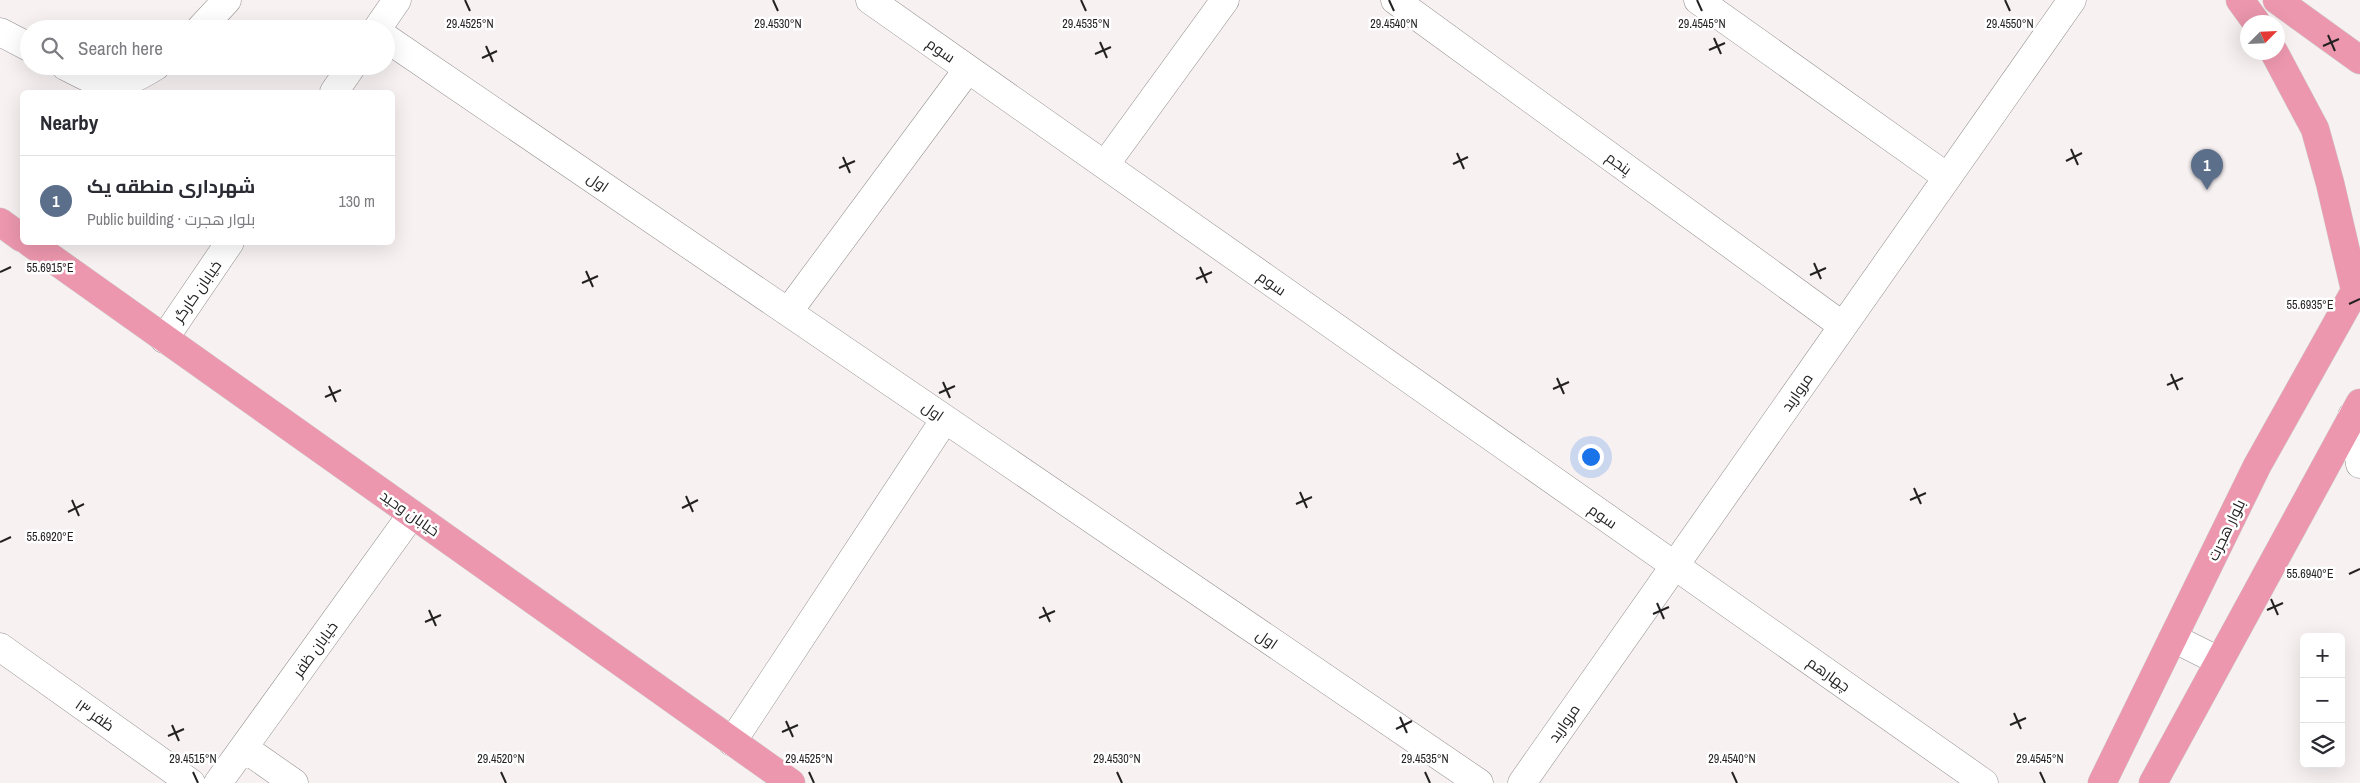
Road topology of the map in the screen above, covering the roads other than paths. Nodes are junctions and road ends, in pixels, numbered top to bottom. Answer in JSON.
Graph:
{"nodes":[{"id":1,"x":227,"y":0,"type":"edge"},
{"id":2,"x":397,"y":0,"type":"edge"},
{"id":3,"x":870,"y":0,"type":"edge"},
{"id":4,"x":1225,"y":0,"type":"edge"},
{"id":5,"x":1395,"y":0,"type":"edge"},
{"id":6,"x":1698,"y":0,"type":"edge"},
{"id":7,"x":2072,"y":0,"type":"edge"},
{"id":8,"x":2240,"y":0,"type":"edge"},
{"id":9,"x":2277,"y":0,"type":"edge"},
{"id":10,"x":2251,"y":15,"type":"edge"},
{"id":11,"x":208,"y":20,"type":"edge"},
{"id":12,"x":383,"y":20,"type":"edge"},
{"id":13,"x":0,"y":32,"type":"edge"},
{"id":14,"x":2360,"y":32,"type":"edge"},
{"id":15,"x":2329,"y":38,"type":"junction"},
{"id":16,"x":20,"y":43,"type":"edge"},
{"id":17,"x":395,"y":44,"type":"edge"},
{"id":18,"x":2278,"y":60,"type":"edge"},
{"id":19,"x":2360,"y":60,"type":"edge"},
{"id":20,"x":968,"y":69,"type":"junction"},
{"id":21,"x":82,"y":75,"type":"edge"},
{"id":22,"x":141,"y":75,"type":"edge"},
{"id":23,"x":346,"y":75,"type":"edge"},
{"id":24,"x":335,"y":90,"type":"edge"},
{"id":25,"x":1105,"y":165,"type":"junction"},
{"id":26,"x":1948,"y":177,"type":"junction"},
{"id":27,"x":0,"y":222,"type":"edge"},
{"id":28,"x":20,"y":237,"type":"edge"},
{"id":29,"x":33,"y":245,"type":"edge"},
{"id":30,"x":228,"y":245,"type":"edge"},
{"id":31,"x":2358,"y":286,"type":"edge"},
{"id":32,"x":788,"y":312,"type":"junction"},
{"id":33,"x":1843,"y":326,"type":"junction"},
{"id":34,"x":164,"y":339,"type":"junction"},
{"id":35,"x":2358,"y":410,"type":"edge"},
{"id":36,"x":945,"y":419,"type":"junction"},
{"id":37,"x":2360,"y":464,"type":"edge"},
{"id":38,"x":412,"y":514,"type":"junction"},
{"id":39,"x":1675,"y":566,"type":"junction"},
{"id":40,"x":2173,"y":638,"type":"junction"},
{"id":41,"x":0,"y":647,"type":"edge"},
{"id":42,"x":2219,"y":661,"type":"junction"},
{"id":43,"x":732,"y":742,"type":"junction"},
{"id":44,"x":244,"y":748,"type":"junction"},
{"id":45,"x":190,"y":783,"type":"edge"},
{"id":46,"x":218,"y":783,"type":"edge"},
{"id":47,"x":294,"y":783,"type":"edge"},
{"id":48,"x":791,"y":783,"type":"edge"},
{"id":49,"x":1479,"y":783,"type":"edge"},
{"id":50,"x":1522,"y":783,"type":"edge"},
{"id":51,"x":1984,"y":783,"type":"edge"},
{"id":52,"x":2102,"y":783,"type":"edge"},
{"id":53,"x":2153,"y":783,"type":"edge"}],
"edges":[{"from":1,"to":11,"type":"street"},
{"from":2,"to":12,"type":"street"},
{"from":3,"to":20,"type":"street","name":"سوم"},
{"from":4,"to":25,"type":"street"},
{"from":5,"to":33,"type":"street","name":"پنجم"},
{"from":6,"to":26,"type":"street"},
{"from":7,"to":26,"type":"street","name":"مروارید"},
{"from":8,"to":10,"type":"main road"},
{"from":9,"to":15,"type":"main road"},
{"from":13,"to":16,"type":"street"},
{"from":14,"to":15,"type":"main road"},
{"from":15,"to":19,"type":"main road"},
{"from":17,"to":32,"type":"street","name":"اول"},
{"from":18,"to":31,"type":"main road"},
{"from":20,"to":25,"type":"street","name":"سوم"},
{"from":20,"to":32,"type":"street"},
{"from":21,"to":22,"type":"street"},
{"from":23,"to":24,"type":"street"},
{"from":25,"to":39,"type":"street","name":"سوم"},
{"from":26,"to":33,"type":"street","name":"مروارید"},
{"from":27,"to":28,"type":"main road"},
{"from":29,"to":34,"type":"main road","name":"خیابان وحید"},
{"from":30,"to":34,"type":"street","name":"خیابان کارگر"},
{"from":31,"to":40,"type":"main road","name":"بلوار هجرت"},
{"from":32,"to":36,"type":"street","name":"اول"},
{"from":33,"to":39,"type":"street","name":"مروارید"},
{"from":34,"to":38,"type":"main road","name":"خیابان وحید"},
{"from":35,"to":37,"type":"street"},
{"from":35,"to":42,"type":"main road"},
{"from":36,"to":43,"type":"street"},
{"from":36,"to":49,"type":"street","name":"اول"},
{"from":38,"to":43,"type":"main road","name":"خیابان وحید"},
{"from":38,"to":44,"type":"street","name":"خیابان ظفر"},
{"from":39,"to":50,"type":"street","name":"مروارید"},
{"from":39,"to":51,"type":"street","name":"چهارهم"},
{"from":40,"to":42,"type":"street"},
{"from":40,"to":52,"type":"main road","name":"بلوار هجرت"},
{"from":41,"to":45,"type":"street","name":"ظفر ۱۳"},
{"from":42,"to":53,"type":"main road"},
{"from":43,"to":48,"type":"main road","name":"خیابان وحید"},
{"from":44,"to":46,"type":"street","name":"خیابان ظفر"},
{"from":44,"to":47,"type":"street"}]}
